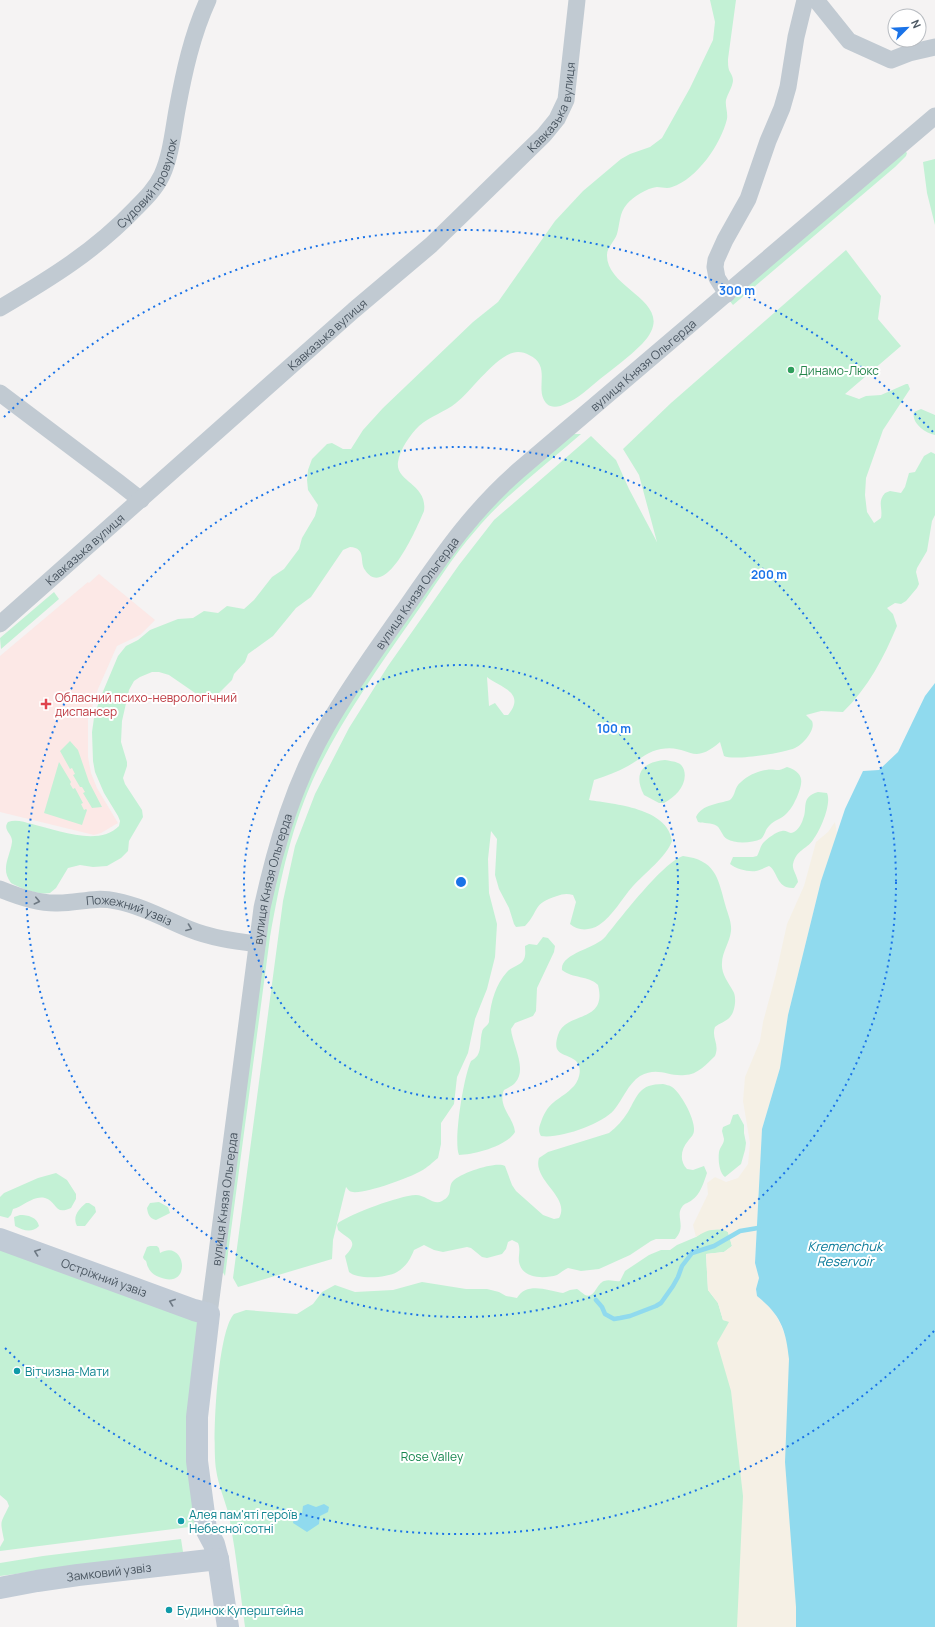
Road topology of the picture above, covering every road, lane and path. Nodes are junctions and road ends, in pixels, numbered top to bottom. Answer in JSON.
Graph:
{"nodes":[{"id":1,"x":208,"y":0,"type":"edge"},
{"id":2,"x":576,"y":0,"type":"edge"},
{"id":3,"x":805,"y":0,"type":"edge"},
{"id":4,"x":816,"y":0,"type":"edge"},
{"id":5,"x":935,"y":47,"type":"edge"},
{"id":6,"x":935,"y":116,"type":"edge"},
{"id":7,"x":727,"y":294,"type":"junction"},
{"id":8,"x":0,"y":308,"type":"edge"},
{"id":9,"x":0,"y":393,"type":"edge"},
{"id":10,"x":141,"y":500,"type":"junction"},
{"id":11,"x":0,"y":624,"type":"edge"},
{"id":12,"x":0,"y":889,"type":"edge"},
{"id":13,"x":257,"y":944,"type":"junction"},
{"id":14,"x":0,"y":1239,"type":"edge"},
{"id":15,"x":209,"y":1314,"type":"junction"},
{"id":16,"x":218,"y":1559,"type":"junction"},
{"id":17,"x":0,"y":1588,"type":"edge"},
{"id":18,"x":228,"y":1627,"type":"edge"}],
"edges":[{"from":1,"to":8,"type":"street","name":"Судовий провулок"},
{"from":2,"to":10,"type":"street","name":"Кавказька вулиця"},
{"from":3,"to":7,"type":"street"},
{"from":4,"to":5,"type":"street"},
{"from":6,"to":7,"type":"street","name":"вулиця Князя Ольгерда"},
{"from":7,"to":13,"type":"street","name":"вулиця Князя Ольгерда"},
{"from":9,"to":10,"type":"street"},
{"from":10,"to":11,"type":"street","name":"Кавказька вулиця"},
{"from":12,"to":13,"type":"street","name":"Пожежний узвіз","one_way":true},
{"from":13,"to":15,"type":"street","name":"вулиця Князя Ольгерда"},
{"from":15,"to":14,"type":"street","name":"Остріжний узвіз","one_way":true},
{"from":15,"to":16,"type":"street","name":"вулиця Князя Ольгерда"},
{"from":16,"to":17,"type":"street","name":"Замковий узвіз"},
{"from":16,"to":18,"type":"street","name":"вулиця Князя Ольгерда"}]}
